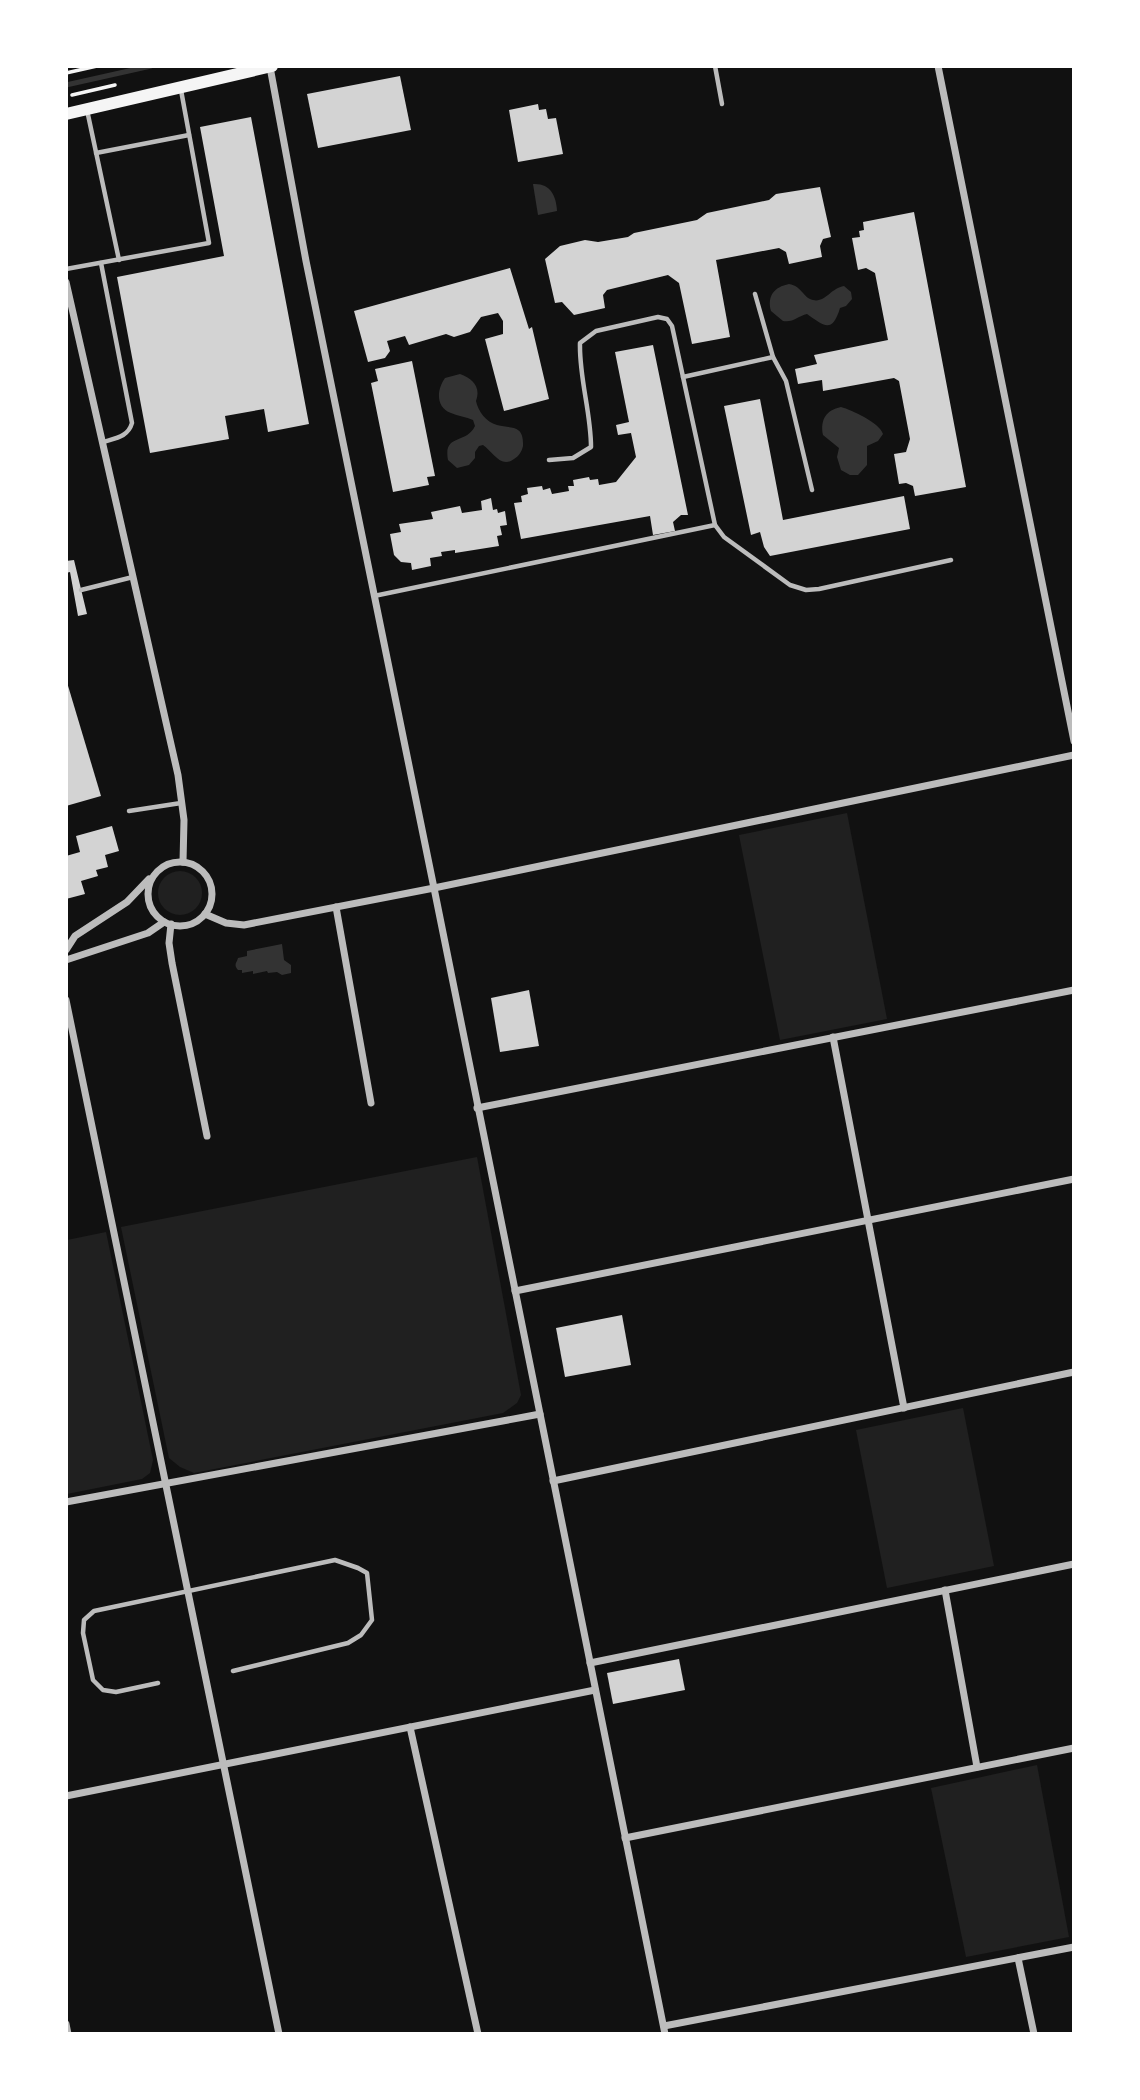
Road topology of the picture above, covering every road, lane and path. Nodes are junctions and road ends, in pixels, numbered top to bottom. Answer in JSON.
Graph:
{"nodes":[{"id":1,"x":97,"y":66,"type":"edge"},
{"id":2,"x":716,"y":66,"type":"edge"},
{"id":3,"x":938,"y":66,"type":"edge"},
{"id":4,"x":271,"y":67,"type":"edge"},
{"id":5,"x":66,"y":74,"type":"edge"},
{"id":6,"x":181,"y":87,"type":"junction"},
{"id":7,"x":722,"y":104,"type":"dead end"},
{"id":8,"x":87,"y":109,"type":"junction"},
{"id":9,"x":66,"y":114,"type":"edge"},
{"id":10,"x":189,"y":135,"type":"junction"},
{"id":11,"x":96,"y":153,"type":"junction"},
{"id":12,"x":119,"y":260,"type":"junction"},
{"id":13,"x":101,"y":263,"type":"junction"},
{"id":14,"x":66,"y":269,"type":"edge"},
{"id":15,"x":66,"y":282,"type":"edge"},
{"id":16,"x":755,"y":294,"type":"dead end"},
{"id":17,"x":773,"y":357,"type":"junction"},
{"id":18,"x":683,"y":377,"type":"junction"},
{"id":19,"x":102,"y":442,"type":"junction"},
{"id":20,"x":549,"y":460,"type":"dead end"},
{"id":21,"x":811,"y":490,"type":"dead end"},
{"id":22,"x":715,"y":525,"type":"junction"},
{"id":23,"x":951,"y":560,"type":"dead end"},
{"id":24,"x":133,"y":577,"type":"junction"},
{"id":25,"x":81,"y":590,"type":"dead end"},
{"id":26,"x":374,"y":596,"type":"junction"},
{"id":27,"x":1073,"y":741,"type":"edge"},
{"id":28,"x":1073,"y":755,"type":"edge"},
{"id":29,"x":181,"y":803,"type":"junction"},
{"id":30,"x":129,"y":811,"type":"dead end"},
{"id":31,"x":183,"y":862,"type":"junction"},
{"id":32,"x":152,"y":876,"type":"junction"},
{"id":33,"x":434,"y":888,"type":"junction"},
{"id":34,"x":336,"y":907,"type":"junction"},
{"id":35,"x":205,"y":914,"type":"junction"},
{"id":36,"x":167,"y":923,"type":"junction"},
{"id":37,"x":66,"y":950,"type":"edge"},
{"id":38,"x":66,"y":960,"type":"edge"},
{"id":39,"x":1073,"y":990,"type":"edge"},
{"id":40,"x":66,"y":1000,"type":"edge"},
{"id":41,"x":833,"y":1037,"type":"junction"},
{"id":42,"x":371,"y":1103,"type":"dead end"},
{"id":43,"x":477,"y":1108,"type":"junction"},
{"id":44,"x":208,"y":1136,"type":"dead end"},
{"id":45,"x":1073,"y":1179,"type":"edge"},
{"id":46,"x":869,"y":1220,"type":"junction"},
{"id":47,"x":515,"y":1291,"type":"junction"},
{"id":48,"x":1073,"y":1372,"type":"edge"},
{"id":49,"x":904,"y":1408,"type":"junction"},
{"id":50,"x":540,"y":1415,"type":"junction"},
{"id":51,"x":553,"y":1481,"type":"junction"},
{"id":52,"x":166,"y":1483,"type":"junction"},
{"id":53,"x":66,"y":1502,"type":"edge"},
{"id":54,"x":1073,"y":1564,"type":"edge"},
{"id":55,"x":944,"y":1590,"type":"junction"},
{"id":56,"x":189,"y":1591,"type":"junction"},
{"id":57,"x":590,"y":1663,"type":"junction"},
{"id":58,"x":233,"y":1671,"type":"dead end"},
{"id":59,"x":158,"y":1683,"type":"dead end"},
{"id":60,"x":595,"y":1690,"type":"junction"},
{"id":61,"x":410,"y":1727,"type":"junction"},
{"id":62,"x":1073,"y":1748,"type":"edge"},
{"id":63,"x":224,"y":1764,"type":"junction"},
{"id":64,"x":977,"y":1767,"type":"junction"},
{"id":65,"x":66,"y":1796,"type":"edge"},
{"id":66,"x":625,"y":1838,"type":"junction"},
{"id":67,"x":1073,"y":1947,"type":"edge"},
{"id":68,"x":1018,"y":1958,"type":"junction"},
{"id":69,"x":66,"y":2024,"type":"edge"},
{"id":70,"x":664,"y":2030,"type":"edge"},
{"id":71,"x":68,"y":2034,"type":"edge"},
{"id":72,"x":279,"y":2034,"type":"edge"},
{"id":73,"x":478,"y":2034,"type":"edge"},
{"id":74,"x":1034,"y":2034,"type":"edge"}],
"edges":[{"from":1,"to":5,"type":"path"},
{"from":2,"to":7,"type":"lane"},
{"from":3,"to":27,"type":"street"},
{"from":4,"to":6,"type":"main road"},
{"from":4,"to":26,"type":"street"},
{"from":6,"to":8,"type":"main road"},
{"from":6,"to":10,"type":"lane"},
{"from":8,"to":9,"type":"main road"},
{"from":8,"to":11,"type":"lane"},
{"from":10,"to":11,"type":"lane"},
{"from":10,"to":12,"type":"lane"},
{"from":11,"to":12,"type":"lane"},
{"from":12,"to":13,"type":"lane"},
{"from":13,"to":14,"type":"lane"},
{"from":13,"to":19,"type":"lane"},
{"from":15,"to":19,"type":"street"},
{"from":16,"to":17,"type":"lane"},
{"from":17,"to":18,"type":"lane"},
{"from":17,"to":21,"type":"lane"},
{"from":18,"to":20,"type":"lane"},
{"from":18,"to":22,"type":"lane"},
{"from":19,"to":24,"type":"street"},
{"from":22,"to":23,"type":"lane"},
{"from":22,"to":26,"type":"lane"},
{"from":24,"to":25,"type":"lane"},
{"from":24,"to":29,"type":"street"},
{"from":26,"to":33,"type":"street"},
{"from":28,"to":33,"type":"street"},
{"from":29,"to":30,"type":"lane"},
{"from":29,"to":31,"type":"street"},
{"from":31,"to":32,"type":"street"},
{"from":31,"to":35,"type":"street"},
{"from":32,"to":36,"type":"street"},
{"from":32,"to":37,"type":"street"},
{"from":33,"to":34,"type":"street"},
{"from":33,"to":43,"type":"street"},
{"from":34,"to":35,"type":"street"},
{"from":34,"to":42,"type":"street"},
{"from":35,"to":36,"type":"street"},
{"from":36,"to":38,"type":"street"},
{"from":36,"to":44,"type":"street"},
{"from":39,"to":41,"type":"street"},
{"from":40,"to":52,"type":"street"},
{"from":41,"to":43,"type":"street"},
{"from":41,"to":46,"type":"street"},
{"from":43,"to":47,"type":"street"},
{"from":45,"to":46,"type":"street"},
{"from":46,"to":47,"type":"street"},
{"from":46,"to":49,"type":"street"},
{"from":47,"to":50,"type":"street"},
{"from":48,"to":49,"type":"street"},
{"from":49,"to":51,"type":"street"},
{"from":50,"to":51,"type":"street"},
{"from":50,"to":52,"type":"street"},
{"from":51,"to":57,"type":"street"},
{"from":52,"to":53,"type":"street"},
{"from":52,"to":56,"type":"street"},
{"from":54,"to":55,"type":"street"},
{"from":55,"to":57,"type":"street"},
{"from":55,"to":64,"type":"street"},
{"from":56,"to":58,"type":"lane"},
{"from":56,"to":59,"type":"lane"},
{"from":56,"to":63,"type":"street"},
{"from":57,"to":60,"type":"street"},
{"from":60,"to":61,"type":"street"},
{"from":60,"to":66,"type":"street"},
{"from":61,"to":63,"type":"street"},
{"from":61,"to":73,"type":"street"},
{"from":62,"to":64,"type":"street"},
{"from":63,"to":65,"type":"street"},
{"from":63,"to":72,"type":"street"},
{"from":64,"to":66,"type":"street"},
{"from":66,"to":70,"type":"street"},
{"from":67,"to":68,"type":"street"},
{"from":68,"to":70,"type":"street"},
{"from":68,"to":74,"type":"street"},
{"from":69,"to":71,"type":"street"}]}
